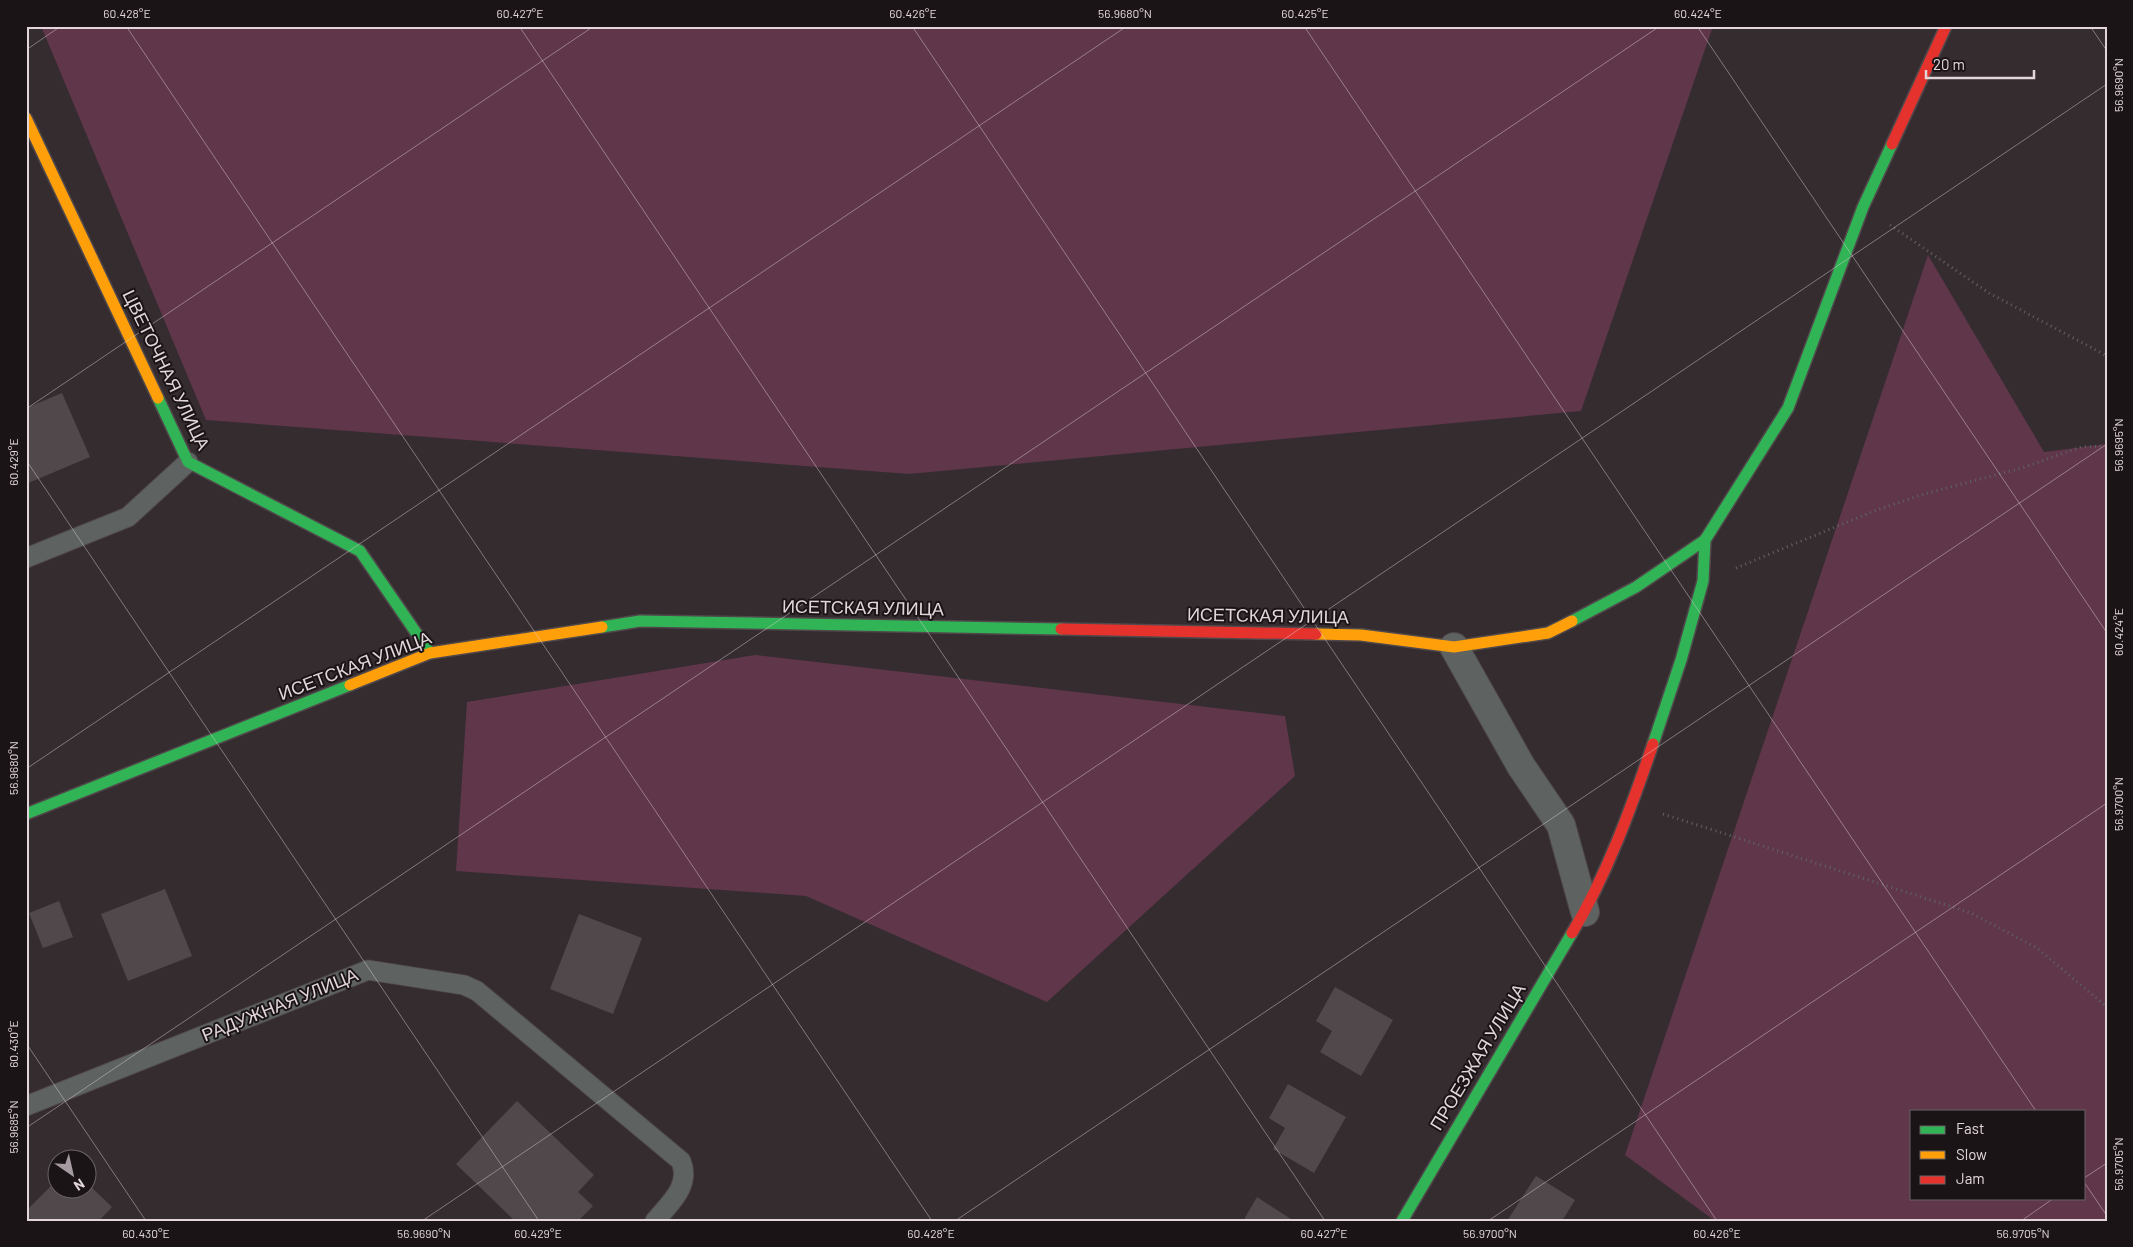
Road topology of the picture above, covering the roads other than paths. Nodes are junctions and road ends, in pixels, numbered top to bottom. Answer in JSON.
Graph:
{"nodes":[{"id":1,"x":1946,"y":26,"type":"edge"},
{"id":2,"x":26,"y":118,"type":"edge"},
{"id":3,"x":188,"y":462,"type":"junction"},
{"id":4,"x":1705,"y":540,"type":"junction"},
{"id":5,"x":26,"y":558,"type":"edge"},
{"id":6,"x":1454,"y":647,"type":"junction"},
{"id":7,"x":430,"y":653,"type":"junction"},
{"id":8,"x":26,"y":814,"type":"edge"},
{"id":9,"x":1584,"y":912,"type":"junction"},
{"id":10,"x":26,"y":1106,"type":"edge"},
{"id":11,"x":655,"y":1221,"type":"edge"},
{"id":12,"x":1402,"y":1221,"type":"edge"}],
"edges":[{"from":1,"to":4,"type":"main road"},
{"from":2,"to":3,"type":"main road","name":"ЦВЕТОЧНАЯ УЛИЦА"},
{"from":3,"to":5,"type":"lane"},
{"from":3,"to":7,"type":"main road","name":"ЦВЕТОЧНАЯ УЛИЦА"},
{"from":4,"to":6,"type":"main road","name":"ИСЕТСКАЯ УЛИЦА"},
{"from":4,"to":9,"type":"main road","name":"ПРОЕЗЖАЯ УЛИЦА"},
{"from":6,"to":7,"type":"main road","name":"ИСЕТСКАЯ УЛИЦА"},
{"from":6,"to":9,"type":"street"},
{"from":7,"to":8,"type":"main road","name":"ИСЕТСКАЯ УЛИЦА"},
{"from":9,"to":12,"type":"main road","name":"ПРОЕЗЖАЯ УЛИЦА"},
{"from":10,"to":11,"type":"lane","name":"РАДУЖНАЯ УЛИЦА"}]}
